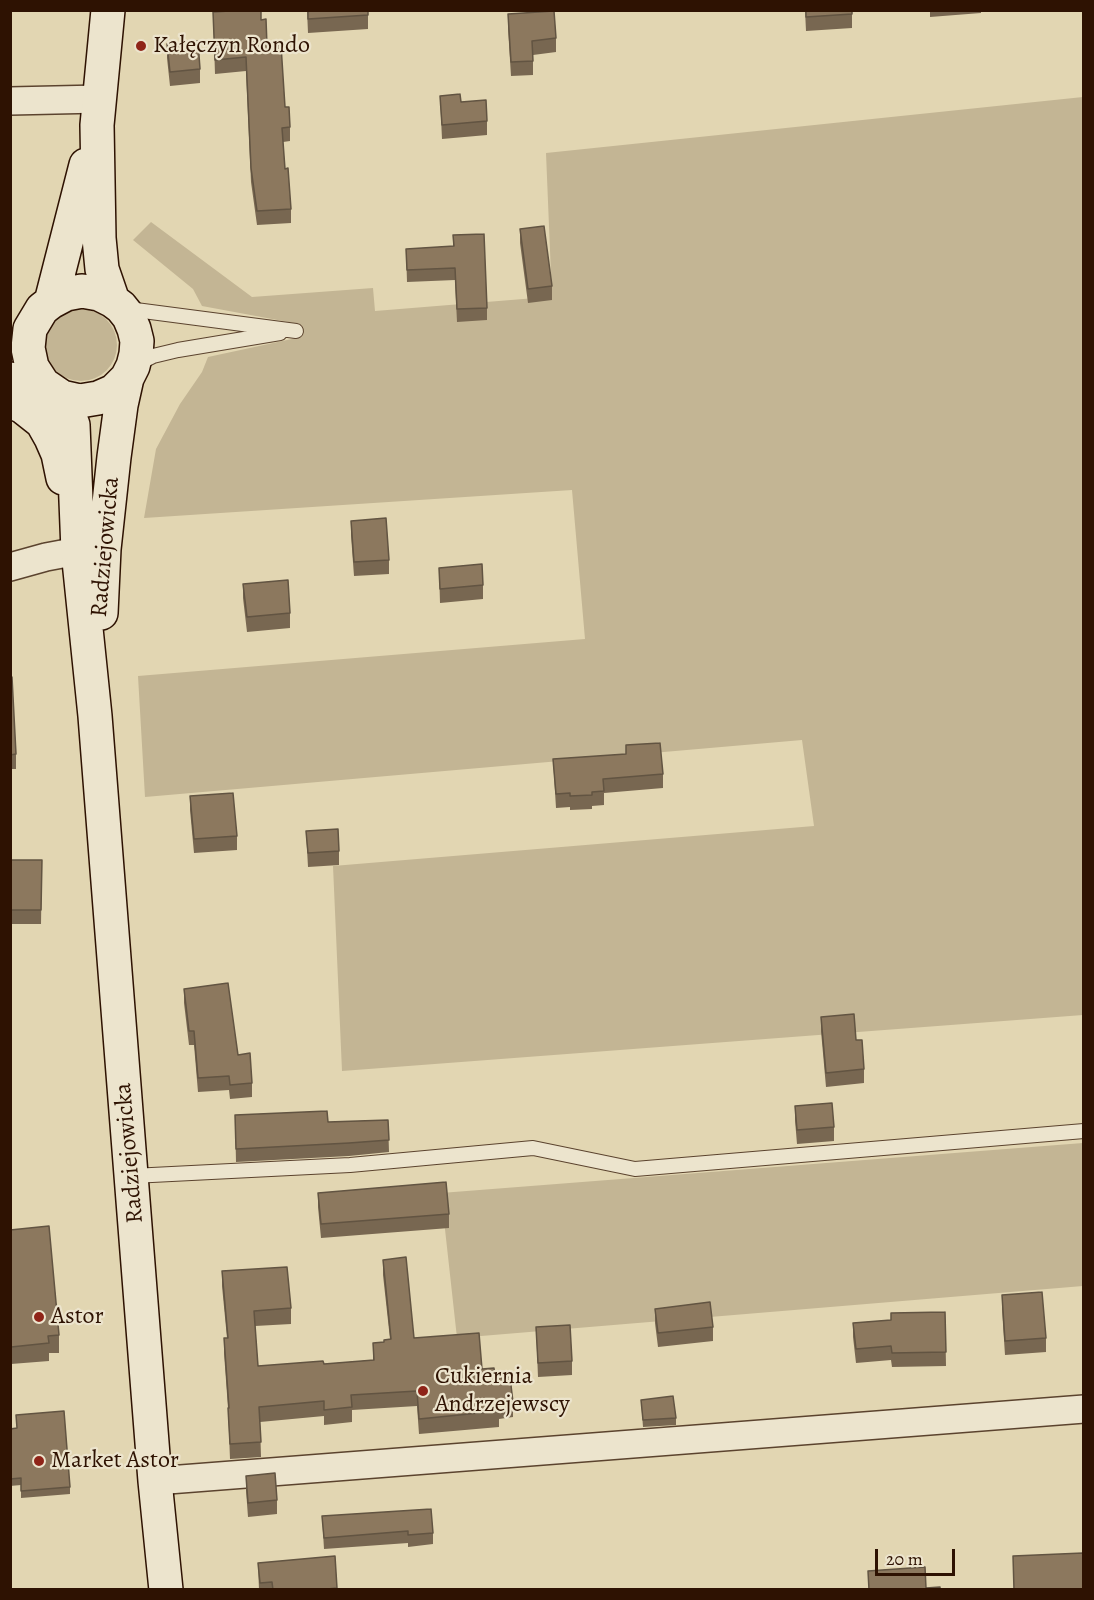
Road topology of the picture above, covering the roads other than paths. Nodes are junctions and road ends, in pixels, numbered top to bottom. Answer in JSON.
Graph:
{"nodes":[{"id":1,"x":108,"y":10,"type":"edge"},
{"id":2,"x":10,"y":101,"type":"edge"},
{"id":3,"x":98,"y":112,"type":"junction"},
{"id":4,"x":51,"y":302,"type":"junction"},
{"id":5,"x":117,"y":304,"type":"junction"},
{"id":6,"x":20,"y":334,"type":"edge"},
{"id":7,"x":130,"y":372,"type":"junction"},
{"id":8,"x":10,"y":379,"type":"edge"},
{"id":9,"x":52,"y":390,"type":"junction"},
{"id":10,"x":10,"y":400,"type":"edge"},
{"id":11,"x":78,"y":551,"type":"junction"},
{"id":12,"x":10,"y":567,"type":"edge"},
{"id":13,"x":95,"y":716,"type":"junction"},
{"id":14,"x":1083,"y":1131,"type":"edge"},
{"id":15,"x":132,"y":1176,"type":"junction"},
{"id":16,"x":1083,"y":1409,"type":"edge"},
{"id":17,"x":155,"y":1481,"type":"junction"},
{"id":18,"x":166,"y":1590,"type":"edge"}],
"edges":[{"from":1,"to":3,"type":"main road"},
{"from":2,"to":3,"type":"street"},
{"from":3,"to":4,"type":"main road"},
{"from":3,"to":5,"type":"main road"},
{"from":4,"to":5,"type":"main road"},
{"from":4,"to":6,"type":"main road"},
{"from":5,"to":7,"type":"main road"},
{"from":5,"to":7,"type":"lane"},
{"from":6,"to":9,"type":"main road"},
{"from":7,"to":9,"type":"main road"},
{"from":7,"to":13,"type":"main road","name":"Radziejowicka"},
{"from":8,"to":9,"type":"main road"},
{"from":9,"to":11,"type":"main road","name":"Radziejowicka"},
{"from":10,"to":11,"type":"main road"},
{"from":11,"to":12,"type":"street","name":"Radziejowicka"},
{"from":11,"to":13,"type":"main road","name":"Radziejowicka"},
{"from":13,"to":15,"type":"main road","name":"Radziejowicka"},
{"from":14,"to":15,"type":"lane"},
{"from":15,"to":17,"type":"main road","name":"Radziejowicka"},
{"from":16,"to":17,"type":"street"},
{"from":17,"to":18,"type":"main road","name":"Radziejowicka"}]}
